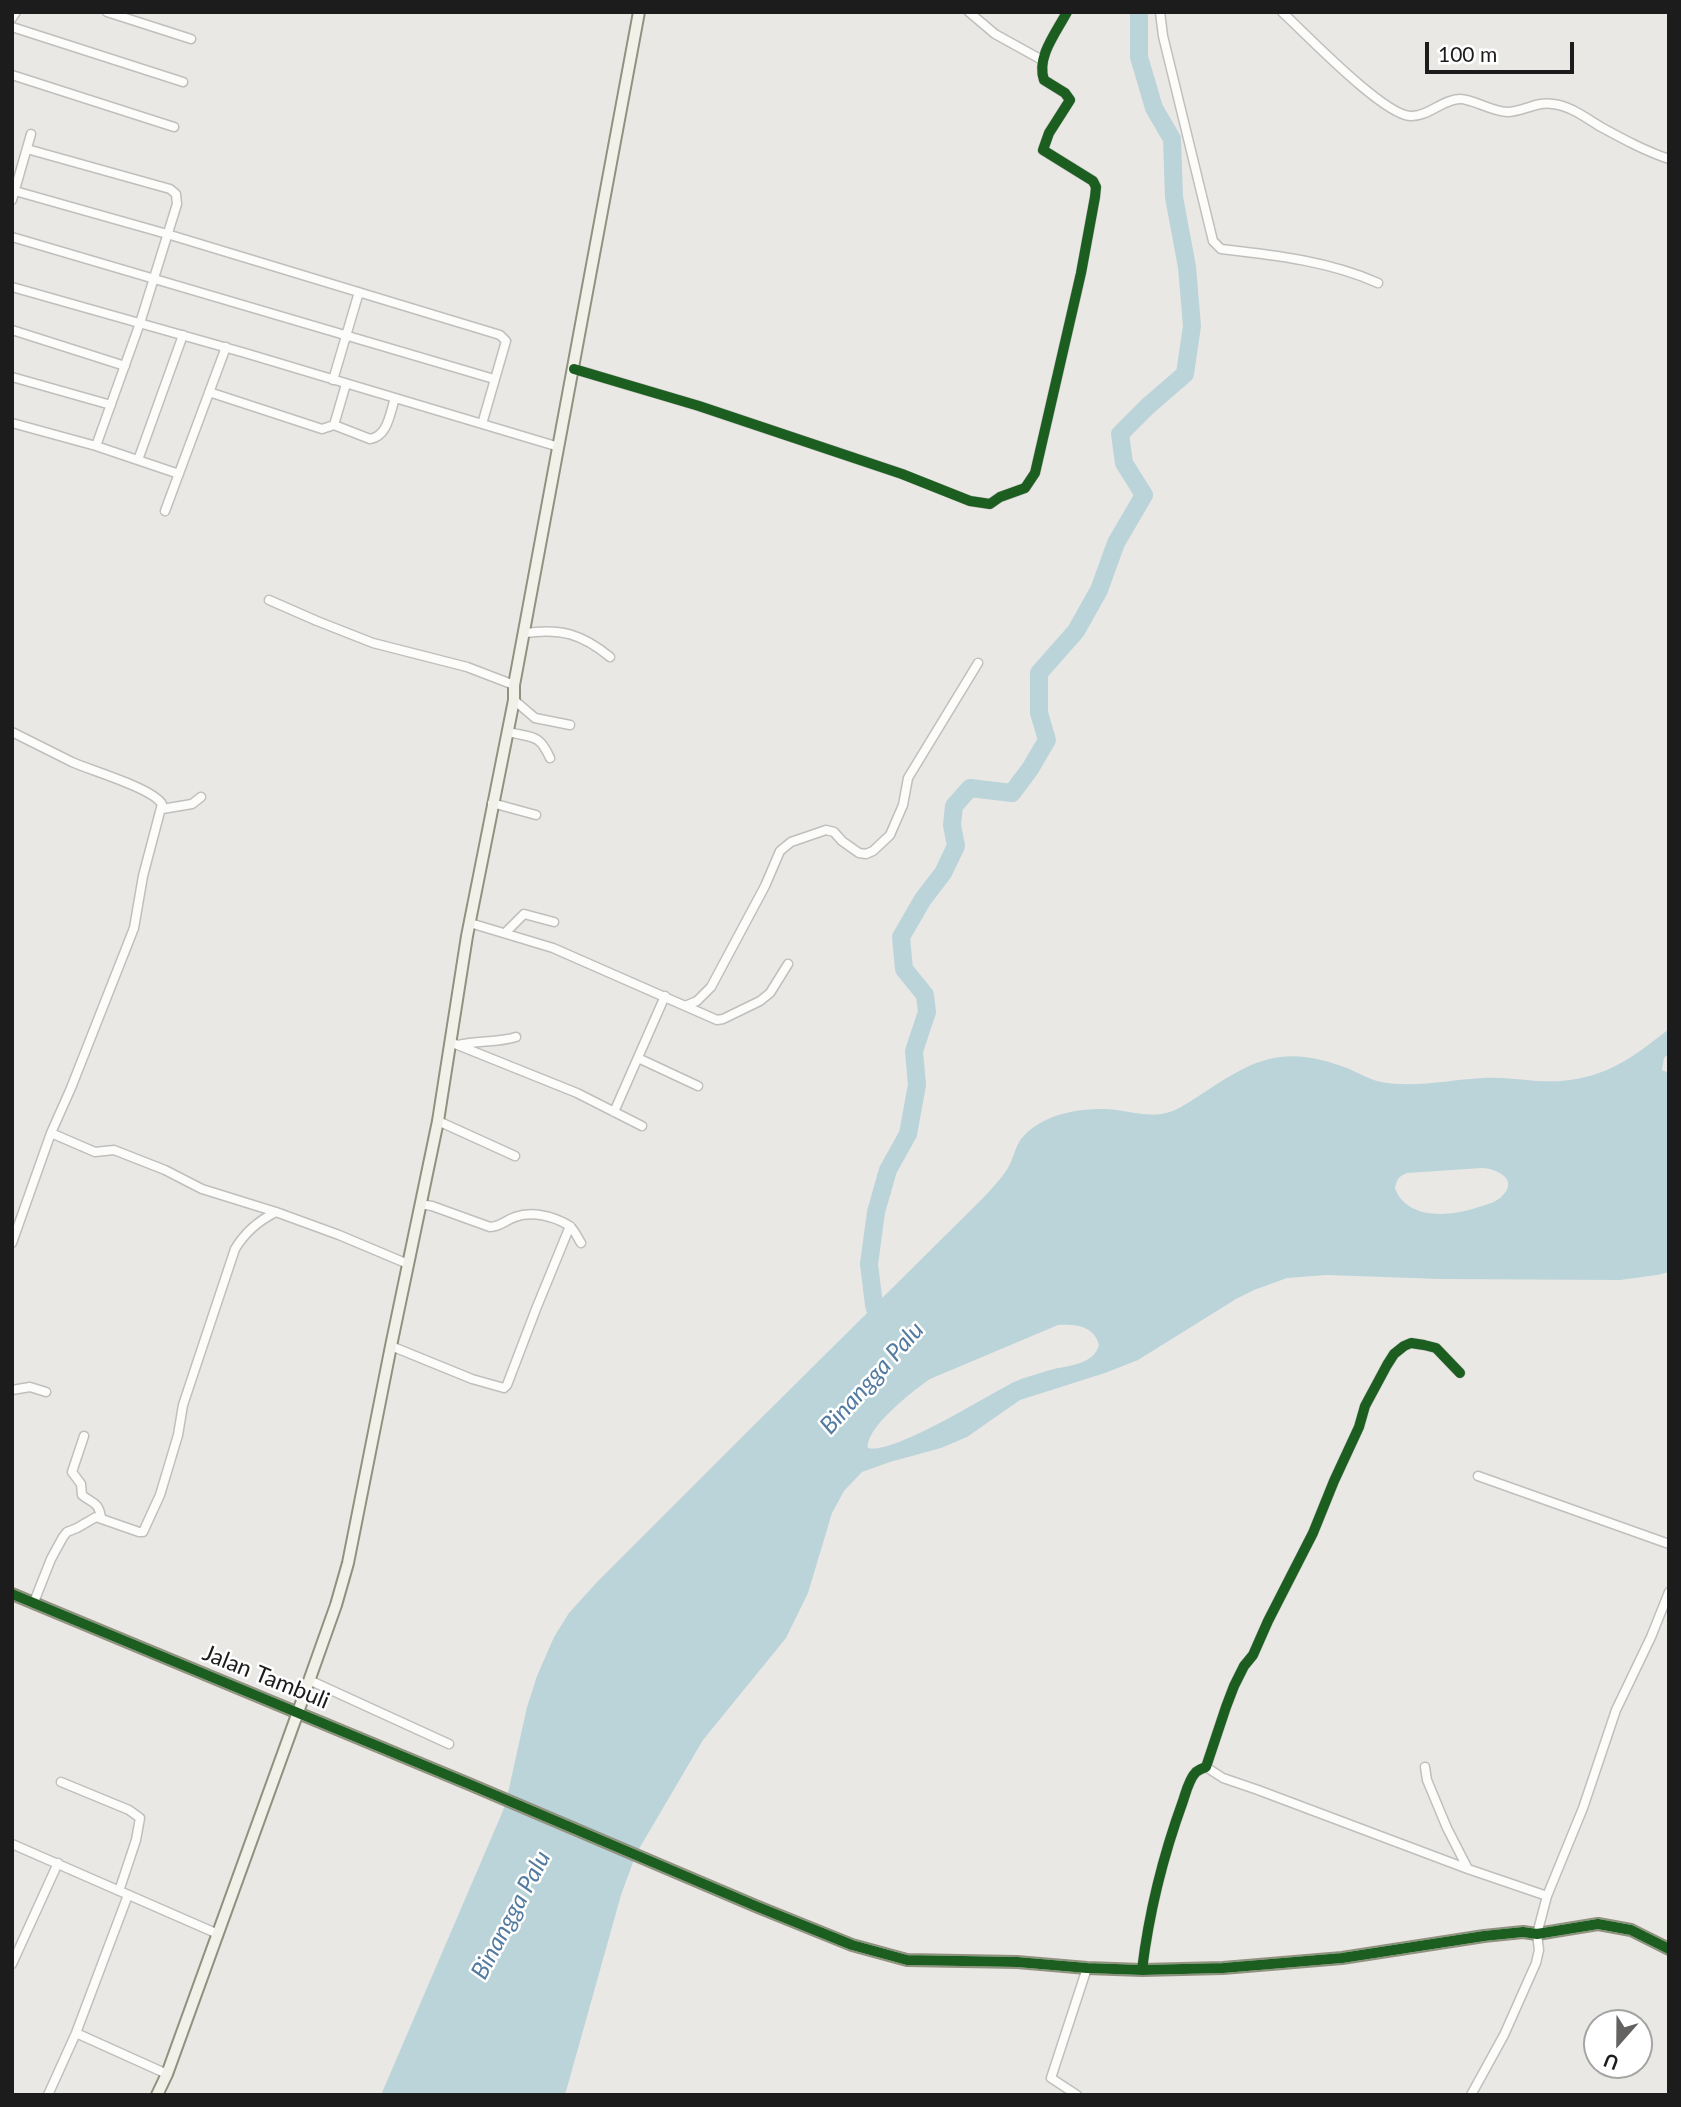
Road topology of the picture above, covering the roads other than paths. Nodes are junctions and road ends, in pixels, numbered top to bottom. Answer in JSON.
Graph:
{"nodes":[{"id":1,"x":16,"y":12,"type":"edge"},
{"id":2,"x":107,"y":12,"type":"edge"},
{"id":3,"x":639,"y":12,"type":"edge"},
{"id":4,"x":969,"y":12,"type":"edge"},
{"id":5,"x":1067,"y":12,"type":"edge"},
{"id":6,"x":1160,"y":12,"type":"edge"},
{"id":7,"x":1282,"y":12,"type":"edge"},
{"id":8,"x":12,"y":18,"type":"edge"},
{"id":9,"x":12,"y":27,"type":"edge"},
{"id":10,"x":191,"y":39,"type":"dead end"},
{"id":11,"x":1042,"y":60,"type":"junction"},
{"id":12,"x":12,"y":75,"type":"edge"},
{"id":13,"x":183,"y":82,"type":"dead end"},
{"id":14,"x":174,"y":127,"type":"dead end"},
{"id":15,"x":31,"y":134,"type":"dead end"},
{"id":16,"x":27,"y":149,"type":"junction"},
{"id":17,"x":1669,"y":159,"type":"edge"},
{"id":18,"x":13,"y":196,"type":"edge"},
{"id":19,"x":167,"y":234,"type":"junction"},
{"id":20,"x":12,"y":237,"type":"edge"},
{"id":21,"x":154,"y":279,"type":"junction"},
{"id":22,"x":1378,"y":283,"type":"dead end"},
{"id":23,"x":12,"y":287,"type":"edge"},
{"id":24,"x":359,"y":292,"type":"junction"},
{"id":25,"x":140,"y":323,"type":"junction"},
{"id":26,"x":12,"y":330,"type":"edge"},
{"id":27,"x":183,"y":335,"type":"junction"},
{"id":28,"x":347,"y":335,"type":"junction"},
{"id":29,"x":226,"y":347,"type":"junction"},
{"id":30,"x":125,"y":366,"type":"junction"},
{"id":31,"x":574,"y":369,"type":"junction"},
{"id":32,"x":12,"y":377,"type":"edge"},
{"id":33,"x":494,"y":379,"type":"junction"},
{"id":34,"x":333,"y":380,"type":"junction"},
{"id":35,"x":346,"y":383,"type":"junction"},
{"id":36,"x":209,"y":392,"type":"junction"},
{"id":37,"x":395,"y":398,"type":"junction"},
{"id":38,"x":111,"y":405,"type":"junction"},
{"id":39,"x":12,"y":423,"type":"edge"},
{"id":40,"x":482,"y":424,"type":"junction"},
{"id":41,"x":334,"y":425,"type":"junction"},
{"id":42,"x":96,"y":446,"type":"junction"},
{"id":43,"x":559,"y":447,"type":"junction"},
{"id":44,"x":138,"y":460,"type":"junction"},
{"id":45,"x":179,"y":474,"type":"junction"},
{"id":46,"x":165,"y":510,"type":"dead end"},
{"id":47,"x":269,"y":600,"type":"dead end"},
{"id":48,"x":525,"y":633,"type":"junction"},
{"id":49,"x":610,"y":657,"type":"dead end"},
{"id":50,"x":978,"y":663,"type":"dead end"},
{"id":51,"x":514,"y":685,"type":"junction"},
{"id":52,"x":514,"y":700,"type":"junction"},
{"id":53,"x":570,"y":725,"type":"dead end"},
{"id":54,"x":12,"y":732,"type":"edge"},
{"id":55,"x":508,"y":732,"type":"junction"},
{"id":56,"x":550,"y":758,"type":"dead end"},
{"id":57,"x":201,"y":797,"type":"dead end"},
{"id":58,"x":492,"y":803,"type":"junction"},
{"id":59,"x":162,"y":809,"type":"junction"},
{"id":60,"x":537,"y":815,"type":"dead end"},
{"id":61,"x":555,"y":922,"type":"dead end"},
{"id":62,"x":470,"y":923,"type":"junction"},
{"id":63,"x":505,"y":933,"type":"junction"},
{"id":64,"x":788,"y":964,"type":"dead end"},
{"id":65,"x":665,"y":996,"type":"junction"},
{"id":66,"x":685,"y":1006,"type":"junction"},
{"id":67,"x":516,"y":1037,"type":"dead end"},
{"id":68,"x":454,"y":1043,"type":"junction"},
{"id":69,"x":638,"y":1058,"type":"junction"},
{"id":70,"x":698,"y":1086,"type":"dead end"},
{"id":71,"x":614,"y":1112,"type":"junction"},
{"id":72,"x":438,"y":1121,"type":"junction"},
{"id":73,"x":642,"y":1126,"type":"dead end"},
{"id":74,"x":51,"y":1133,"type":"junction"},
{"id":75,"x":515,"y":1156,"type":"dead end"},
{"id":76,"x":420,"y":1204,"type":"junction"},
{"id":77,"x":276,"y":1212,"type":"junction"},
{"id":78,"x":570,"y":1226,"type":"junction"},
{"id":79,"x":12,"y":1242,"type":"edge"},
{"id":80,"x":580,"y":1243,"type":"dead end"},
{"id":81,"x":408,"y":1264,"type":"junction"},
{"id":82,"x":391,"y":1346,"type":"junction"},
{"id":83,"x":1461,"y":1373,"type":"dead end"},
{"id":84,"x":12,"y":1390,"type":"edge"},
{"id":85,"x":46,"y":1392,"type":"dead end"},
{"id":86,"x":84,"y":1436,"type":"dead end"},
{"id":87,"x":1478,"y":1476,"type":"dead end"},
{"id":88,"x":102,"y":1517,"type":"junction"},
{"id":89,"x":1669,"y":1544,"type":"edge"},
{"id":90,"x":1669,"y":1592,"type":"edge"},
{"id":91,"x":12,"y":1594,"type":"edge"},
{"id":92,"x":34,"y":1602,"type":"junction"},
{"id":93,"x":309,"y":1680,"type":"junction"},
{"id":94,"x":298,"y":1712,"type":"junction"},
{"id":95,"x":449,"y":1744,"type":"dead end"},
{"id":96,"x":1425,"y":1767,"type":"dead end"},
{"id":97,"x":1206,"y":1768,"type":"junction"},
{"id":98,"x":61,"y":1782,"type":"dead end"},
{"id":99,"x":12,"y":1844,"type":"edge"},
{"id":100,"x":58,"y":1863,"type":"junction"},
{"id":101,"x":1468,"y":1869,"type":"junction"},
{"id":102,"x":119,"y":1891,"type":"junction"},
{"id":103,"x":128,"y":1895,"type":"junction"},
{"id":104,"x":1547,"y":1896,"type":"junction"},
{"id":105,"x":218,"y":1934,"type":"junction"},
{"id":106,"x":1537,"y":1934,"type":"junction"},
{"id":107,"x":1669,"y":1949,"type":"edge"},
{"id":108,"x":12,"y":1964,"type":"edge"},
{"id":109,"x":1087,"y":1968,"type":"junction"},
{"id":110,"x":1142,"y":1970,"type":"junction"},
{"id":111,"x":76,"y":2033,"type":"junction"},
{"id":112,"x":167,"y":2074,"type":"junction"},
{"id":113,"x":48,"y":2095,"type":"edge"},
{"id":114,"x":157,"y":2095,"type":"edge"},
{"id":115,"x":1077,"y":2095,"type":"edge"},
{"id":116,"x":1471,"y":2095,"type":"edge"}],
"edges":[{"from":1,"to":8,"type":"street"},
{"from":2,"to":10,"type":"street"},
{"from":3,"to":31,"type":"main road"},
{"from":4,"to":11,"type":"street"},
{"from":5,"to":11,"type":"street"},
{"from":6,"to":22,"type":"street"},
{"from":7,"to":17,"type":"street"},
{"from":9,"to":13,"type":"street"},
{"from":11,"to":31,"type":"street"},
{"from":12,"to":14,"type":"street"},
{"from":15,"to":16,"type":"street"},
{"from":16,"to":18,"type":"street"},
{"from":16,"to":19,"type":"street"},
{"from":18,"to":19,"type":"street"},
{"from":19,"to":21,"type":"street"},
{"from":19,"to":24,"type":"street"},
{"from":20,"to":21,"type":"street"},
{"from":21,"to":25,"type":"street"},
{"from":21,"to":28,"type":"street"},
{"from":23,"to":25,"type":"street"},
{"from":24,"to":28,"type":"street"},
{"from":24,"to":33,"type":"street"},
{"from":25,"to":27,"type":"street"},
{"from":25,"to":30,"type":"street"},
{"from":26,"to":30,"type":"street"},
{"from":27,"to":29,"type":"street"},
{"from":27,"to":44,"type":"street"},
{"from":28,"to":33,"type":"street"},
{"from":28,"to":34,"type":"street"},
{"from":29,"to":34,"type":"street"},
{"from":29,"to":36,"type":"street"},
{"from":30,"to":38,"type":"street"},
{"from":31,"to":43,"type":"main road"},
{"from":32,"to":38,"type":"street"},
{"from":33,"to":40,"type":"street"},
{"from":34,"to":35,"type":"street"},
{"from":35,"to":37,"type":"street"},
{"from":35,"to":41,"type":"street"},
{"from":36,"to":41,"type":"street"},
{"from":36,"to":45,"type":"street"},
{"from":37,"to":40,"type":"street"},
{"from":37,"to":41,"type":"street"},
{"from":38,"to":42,"type":"street"},
{"from":39,"to":42,"type":"street"},
{"from":40,"to":43,"type":"street"},
{"from":42,"to":44,"type":"street"},
{"from":43,"to":48,"type":"main road"},
{"from":44,"to":45,"type":"street"},
{"from":45,"to":46,"type":"street"},
{"from":47,"to":51,"type":"street"},
{"from":48,"to":49,"type":"street"},
{"from":48,"to":51,"type":"main road"},
{"from":50,"to":66,"type":"street"},
{"from":51,"to":52,"type":"main road"},
{"from":52,"to":53,"type":"street"},
{"from":52,"to":55,"type":"main road"},
{"from":54,"to":59,"type":"street"},
{"from":55,"to":56,"type":"street"},
{"from":55,"to":58,"type":"main road"},
{"from":57,"to":59,"type":"street"},
{"from":58,"to":60,"type":"street"},
{"from":58,"to":62,"type":"main road"},
{"from":59,"to":74,"type":"street"},
{"from":61,"to":63,"type":"street"},
{"from":62,"to":63,"type":"street"},
{"from":62,"to":68,"type":"main road"},
{"from":63,"to":65,"type":"street"},
{"from":64,"to":66,"type":"street"},
{"from":65,"to":66,"type":"street"},
{"from":65,"to":69,"type":"street"},
{"from":67,"to":68,"type":"street"},
{"from":68,"to":71,"type":"street"},
{"from":68,"to":72,"type":"main road"},
{"from":69,"to":70,"type":"street"},
{"from":69,"to":71,"type":"street"},
{"from":71,"to":73,"type":"street"},
{"from":72,"to":75,"type":"street"},
{"from":72,"to":76,"type":"main road"},
{"from":74,"to":77,"type":"street"},
{"from":74,"to":79,"type":"street"},
{"from":76,"to":78,"type":"street"},
{"from":76,"to":81,"type":"main road"},
{"from":77,"to":81,"type":"street"},
{"from":77,"to":88,"type":"street"},
{"from":78,"to":80,"type":"street"},
{"from":78,"to":82,"type":"street"},
{"from":81,"to":82,"type":"main road"},
{"from":82,"to":93,"type":"main road"},
{"from":83,"to":97,"type":"street"},
{"from":84,"to":85,"type":"street"},
{"from":86,"to":88,"type":"street"},
{"from":87,"to":89,"type":"street"},
{"from":88,"to":92,"type":"street"},
{"from":90,"to":104,"type":"street"},
{"from":91,"to":92,"type":"main road","name":"Jalan Tambuli"},
{"from":92,"to":94,"type":"main road","name":"Jalan Tambuli"},
{"from":93,"to":94,"type":"main road"},
{"from":93,"to":95,"type":"street"},
{"from":94,"to":105,"type":"main road"},
{"from":94,"to":109,"type":"main road","name":"Jalan Tambuli"},
{"from":96,"to":101,"type":"street"},
{"from":97,"to":101,"type":"street"},
{"from":97,"to":110,"type":"street"},
{"from":98,"to":102,"type":"street"},
{"from":99,"to":100,"type":"street"},
{"from":100,"to":102,"type":"street"},
{"from":100,"to":108,"type":"street"},
{"from":101,"to":104,"type":"street"},
{"from":102,"to":103,"type":"street"},
{"from":103,"to":105,"type":"street"},
{"from":103,"to":111,"type":"street"},
{"from":104,"to":106,"type":"street"},
{"from":105,"to":112,"type":"main road"},
{"from":106,"to":107,"type":"main road","name":"Jalan Tambuli"},
{"from":106,"to":110,"type":"main road","name":"Jalan Tambuli"},
{"from":106,"to":116,"type":"street"},
{"from":109,"to":110,"type":"main road","name":"Jalan Tambuli"},
{"from":109,"to":115,"type":"street"},
{"from":111,"to":112,"type":"street"},
{"from":111,"to":113,"type":"street"},
{"from":112,"to":114,"type":"main road"}]}
